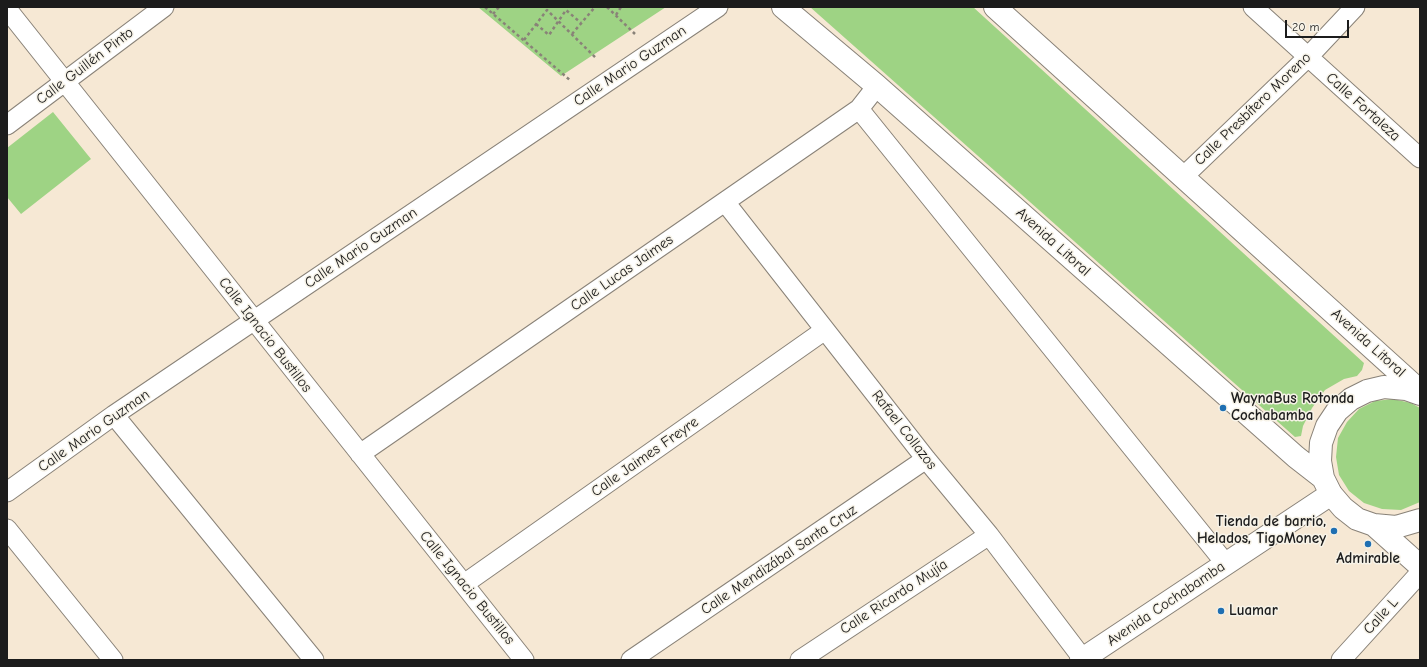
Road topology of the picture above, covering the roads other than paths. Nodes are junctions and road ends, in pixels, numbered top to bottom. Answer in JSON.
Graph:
{"nodes":[{"id":1,"x":164,"y":7,"type":"edge"},
{"id":2,"x":718,"y":7,"type":"edge"},
{"id":3,"x":783,"y":7,"type":"edge"},
{"id":4,"x":995,"y":7,"type":"edge"},
{"id":5,"x":1253,"y":7,"type":"edge"},
{"id":6,"x":1355,"y":7,"type":"edge"},
{"id":7,"x":7,"y":9,"type":"edge"},
{"id":8,"x":1308,"y":58,"type":"junction"},
{"id":9,"x":64,"y":82,"type":"junction"},
{"id":10,"x":877,"y":86,"type":"junction"},
{"id":11,"x":859,"y":109,"type":"junction"},
{"id":12,"x":7,"y":125,"type":"edge"},
{"id":13,"x":1420,"y":158,"type":"edge"},
{"id":14,"x":1184,"y":176,"type":"junction"},
{"id":15,"x":725,"y":202,"type":"junction"},
{"id":16,"x":254,"y":321,"type":"junction"},
{"id":17,"x":825,"y":330,"type":"junction"},
{"id":18,"x":1420,"y":390,"type":"edge"},
{"id":19,"x":1420,"y":394,"type":"edge"},
{"id":20,"x":114,"y":415,"type":"junction"},
{"id":21,"x":360,"y":454,"type":"junction"},
{"id":22,"x":926,"y":459,"type":"junction"},
{"id":23,"x":1327,"y":486,"type":"junction"},
{"id":24,"x":7,"y":492,"type":"edge"},
{"id":25,"x":1420,"y":520,"type":"edge"},
{"id":26,"x":1374,"y":525,"type":"junction"},
{"id":27,"x":7,"y":529,"type":"edge"},
{"id":28,"x":989,"y":535,"type":"junction"},
{"id":29,"x":1226,"y":564,"type":"junction"},
{"id":30,"x":1420,"y":566,"type":"edge"},
{"id":31,"x":1420,"y":573,"type":"edge"},
{"id":32,"x":464,"y":584,"type":"junction"},
{"id":33,"x":1082,"y":659,"type":"edge"},
{"id":34,"x":113,"y":660,"type":"edge"},
{"id":35,"x":314,"y":660,"type":"edge"},
{"id":36,"x":524,"y":660,"type":"edge"},
{"id":37,"x":631,"y":660,"type":"edge"},
{"id":38,"x":800,"y":660,"type":"edge"},
{"id":39,"x":1341,"y":660,"type":"edge"}],
"edges":[{"from":1,"to":9,"type":"street","name":"Calle Guillén Pinto"},
{"from":2,"to":16,"type":"street","name":"Calle Mario Guzman"},
{"from":3,"to":10,"type":"main road","name":"Avenida Litoral"},
{"from":4,"to":14,"type":"main road","name":"Avenida Litoral"},
{"from":5,"to":8,"type":"street","name":"Calle Fortaleza"},
{"from":6,"to":8,"type":"street","name":"Calle Presbítero Moreno"},
{"from":7,"to":9,"type":"street","name":"Calle Ignacio Bustillos"},
{"from":8,"to":13,"type":"street","name":"Calle Fortaleza"},
{"from":8,"to":14,"type":"street","name":"Calle Presbítero Moreno"},
{"from":9,"to":12,"type":"street","name":"Calle Guillén Pinto"},
{"from":9,"to":16,"type":"street","name":"Calle Ignacio Bustillos"},
{"from":10,"to":11,"type":"street","name":"Calle Lucas Jaimes"},
{"from":10,"to":23,"type":"main road","name":"Avenida Litoral"},
{"from":11,"to":15,"type":"street","name":"Calle Lucas Jaimes"},
{"from":11,"to":29,"type":"street"},
{"from":14,"to":18,"type":"main road","name":"Avenida Litoral"},
{"from":15,"to":17,"type":"street","name":"Rafael Collazos"},
{"from":15,"to":21,"type":"street","name":"Calle Lucas Jaimes"},
{"from":16,"to":20,"type":"street","name":"Calle Mario Guzman"},
{"from":16,"to":21,"type":"street","name":"Calle Ignacio Bustillos"},
{"from":17,"to":22,"type":"street","name":"Rafael Collazos"},
{"from":17,"to":32,"type":"street","name":"Calle Jaimes Freyre"},
{"from":19,"to":23,"type":"main road"},
{"from":20,"to":24,"type":"street","name":"Calle Mario Guzman"},
{"from":20,"to":35,"type":"street"},
{"from":21,"to":32,"type":"street","name":"Calle Ignacio Bustillos"},
{"from":22,"to":28,"type":"street","name":"Rafael Collazos"},
{"from":22,"to":37,"type":"street","name":"Calle Mendizábal Santa Cruz"},
{"from":23,"to":26,"type":"main road","name":"Avenida Litoral"},
{"from":23,"to":29,"type":"main road","name":"Avenida Cochabamba"},
{"from":25,"to":26,"type":"main road"},
{"from":26,"to":30,"type":"main road"},
{"from":27,"to":34,"type":"street"},
{"from":28,"to":33,"type":"street","name":"Rafael Collazos"},
{"from":28,"to":38,"type":"street","name":"Calle Ricardo Mujía"},
{"from":29,"to":33,"type":"main road","name":"Avenida Cochabamba"},
{"from":31,"to":39,"type":"street","name":"Calle L"},
{"from":32,"to":36,"type":"street","name":"Calle Ignacio Bustillos"}]}
